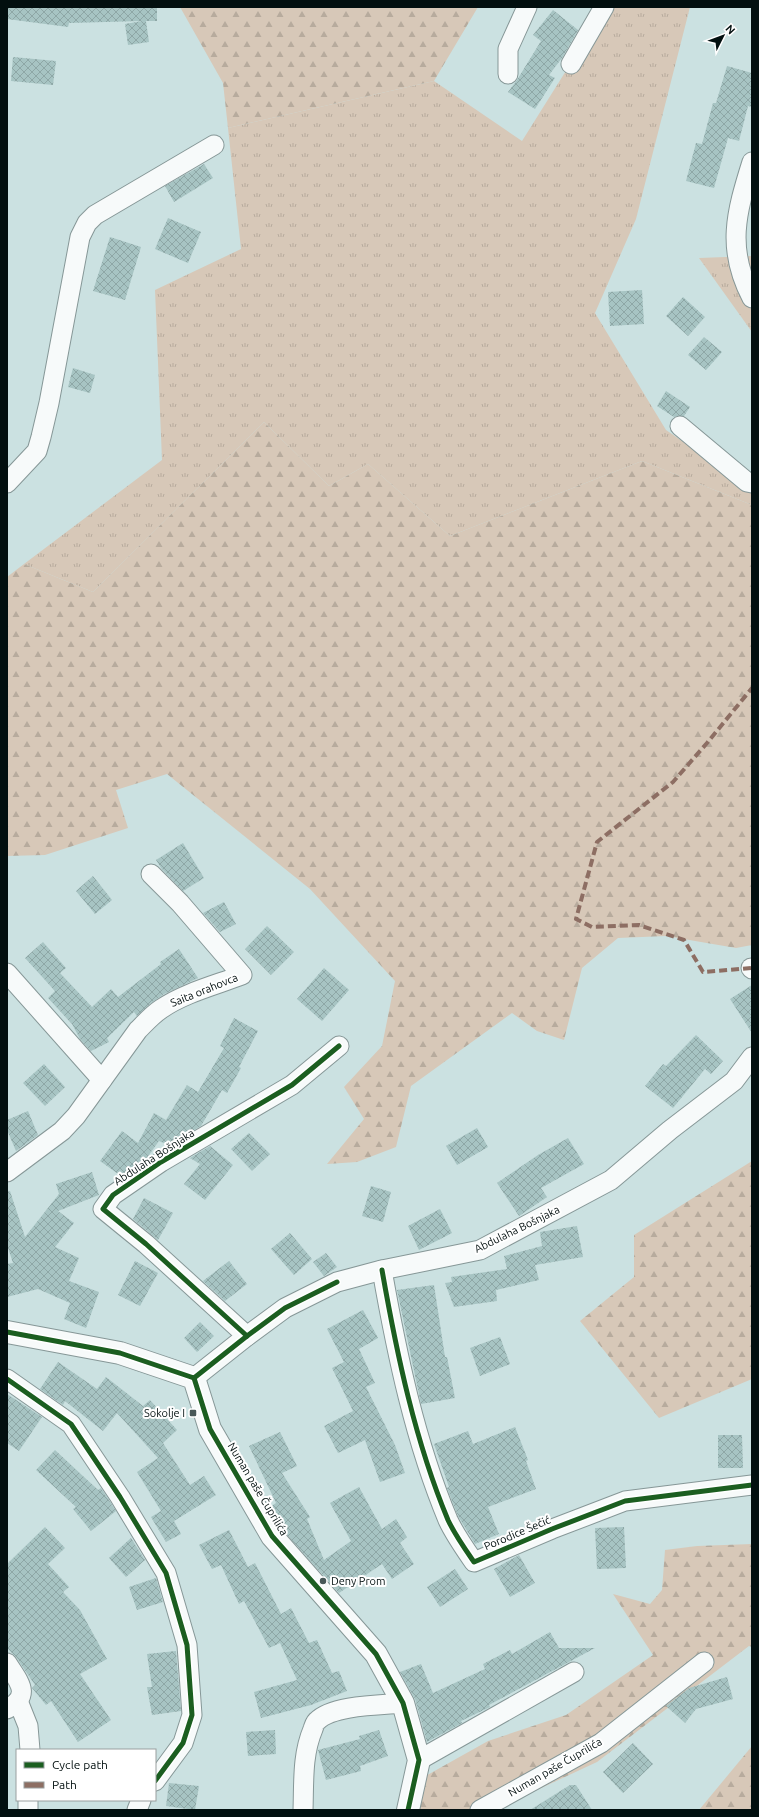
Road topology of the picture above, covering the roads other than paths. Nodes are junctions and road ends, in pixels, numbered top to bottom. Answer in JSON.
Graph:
{"nodes":[{"id":1,"x":527,"y":7,"type":"edge"},
{"id":2,"x":604,"y":7,"type":"edge"},
{"id":3,"x":571,"y":64,"type":"dead end"},
{"id":4,"x":508,"y":74,"type":"dead end"},
{"id":5,"x":214,"y":145,"type":"dead end"},
{"id":6,"x":752,"y":162,"type":"edge"},
{"id":7,"x":752,"y":298,"type":"edge"},
{"id":8,"x":680,"y":426,"type":"dead end"},
{"id":9,"x":7,"y":483,"type":"edge"},
{"id":10,"x":752,"y":483,"type":"edge"},
{"id":11,"x":151,"y":874,"type":"dead end"},
{"id":12,"x":7,"y":973,"type":"edge"},
{"id":13,"x":339,"y":1046,"type":"dead end"},
{"id":14,"x":752,"y":1057,"type":"edge"},
{"id":15,"x":102,"y":1080,"type":"junction"},
{"id":16,"x":7,"y":1172,"type":"edge"},
{"id":17,"x":382,"y":1270,"type":"junction"},
{"id":18,"x":7,"y":1332,"type":"edge"},
{"id":19,"x":247,"y":1336,"type":"junction"},
{"id":20,"x":194,"y":1378,"type":"junction"},
{"id":21,"x":7,"y":1379,"type":"edge"},
{"id":22,"x":752,"y":1484,"type":"edge"},
{"id":23,"x":704,"y":1662,"type":"dead end"},
{"id":24,"x":7,"y":1663,"type":"edge"},
{"id":25,"x":574,"y":1672,"type":"dead end"},
{"id":26,"x":403,"y":1703,"type":"junction"},
{"id":27,"x":13,"y":1705,"type":"edge"},
{"id":28,"x":30,"y":1749,"type":"edge"},
{"id":29,"x":419,"y":1760,"type":"junction"},
{"id":30,"x":156,"y":1780,"type":"edge"},
{"id":31,"x":303,"y":1810,"type":"edge"},
{"id":32,"x":408,"y":1810,"type":"edge"},
{"id":33,"x":480,"y":1810,"type":"edge"}],
"edges":[{"from":1,"to":4,"type":"street"},
{"from":2,"to":3,"type":"street"},
{"from":5,"to":9,"type":"street"},
{"from":6,"to":7,"type":"street"},
{"from":8,"to":10,"type":"street"},
{"from":11,"to":15,"type":"street","name":"Saita orahovca"},
{"from":12,"to":15,"type":"street"},
{"from":13,"to":19,"type":"street","name":"Abdulaha Bošnjaka"},
{"from":14,"to":17,"type":"street","name":"Abdulaha Bošnjaka"},
{"from":15,"to":16,"type":"street","name":"Saita orahovca"},
{"from":17,"to":19,"type":"street","name":"Abdulaha Bošnjaka"},
{"from":17,"to":22,"type":"street","name":"Porodice Šečić"},
{"from":18,"to":20,"type":"street"},
{"from":19,"to":20,"type":"street","name":"Abdulaha Bošnjaka"},
{"from":20,"to":26,"type":"street","name":"Numan paše Čuprilića"},
{"from":21,"to":30,"type":"street"},
{"from":23,"to":33,"type":"street","name":"Numan paše Čuprilića"},
{"from":24,"to":27,"type":"street"},
{"from":25,"to":29,"type":"street"},
{"from":26,"to":29,"type":"street","name":"Numan paše Čuprilića"},
{"from":26,"to":31,"type":"street"},
{"from":27,"to":28,"type":"street"},
{"from":29,"to":32,"type":"street","name":"Numan paše Čuprilića"}]}
